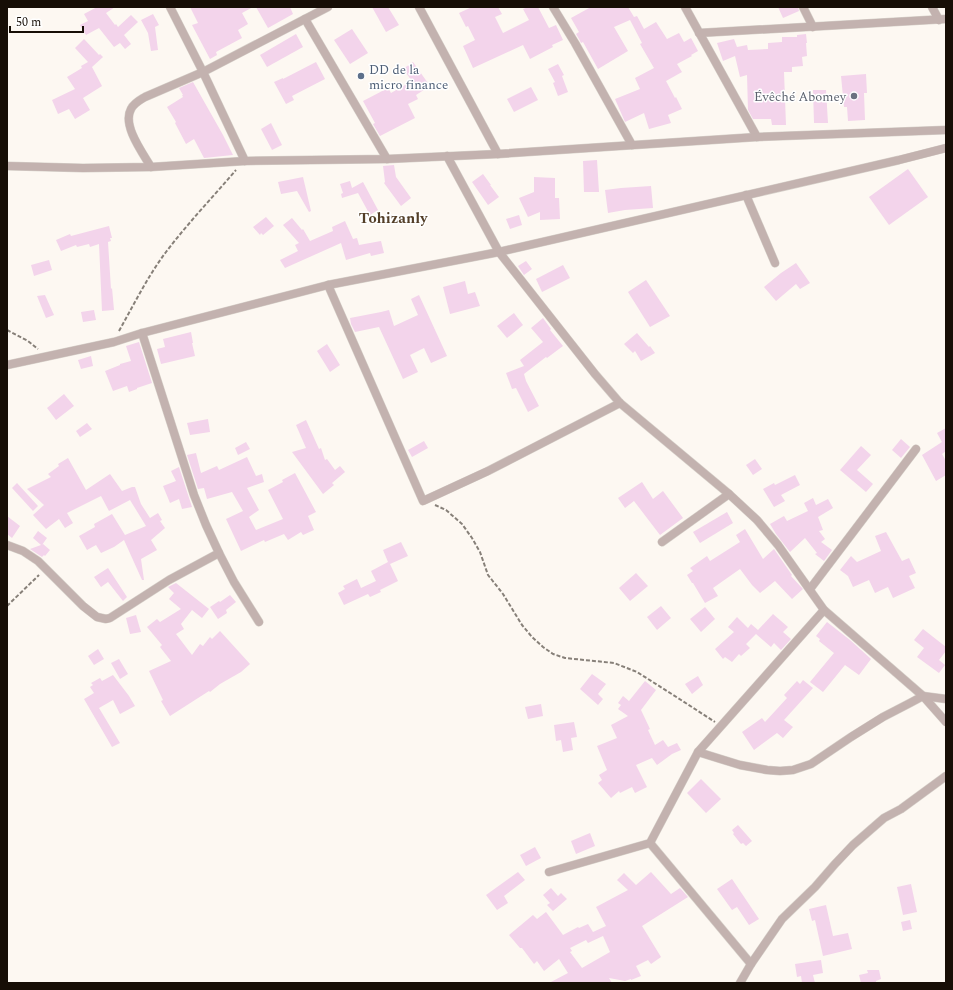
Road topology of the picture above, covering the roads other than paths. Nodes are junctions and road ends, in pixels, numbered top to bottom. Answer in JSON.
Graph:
{"nodes":[{"id":1,"x":170,"y":7,"type":"edge"},
{"id":2,"x":328,"y":7,"type":"edge"},
{"id":3,"x":420,"y":7,"type":"edge"},
{"id":4,"x":553,"y":7,"type":"edge"},
{"id":5,"x":685,"y":7,"type":"edge"},
{"id":6,"x":803,"y":7,"type":"edge"},
{"id":7,"x":932,"y":7,"type":"edge"},
{"id":8,"x":304,"y":18,"type":"junction"},
{"id":9,"x":943,"y":20,"type":"edge"},
{"id":10,"x":813,"y":27,"type":"junction"},
{"id":11,"x":699,"y":33,"type":"junction"},
{"id":12,"x":203,"y":72,"type":"junction"},
{"id":13,"x":946,"y":130,"type":"edge"},
{"id":14,"x":757,"y":137,"type":"junction"},
{"id":15,"x":632,"y":145,"type":"junction"},
{"id":16,"x":946,"y":148,"type":"edge"},
{"id":17,"x":498,"y":154,"type":"junction"},
{"id":18,"x":447,"y":156,"type":"junction"},
{"id":19,"x":387,"y":159,"type":"junction"},
{"id":20,"x":245,"y":161,"type":"junction"},
{"id":21,"x":7,"y":166,"type":"edge"},
{"id":22,"x":151,"y":167,"type":"junction"},
{"id":23,"x":746,"y":195,"type":"junction"},
{"id":24,"x":499,"y":252,"type":"junction"},
{"id":25,"x":775,"y":263,"type":"dead end"},
{"id":26,"x":328,"y":285,"type":"junction"},
{"id":27,"x":142,"y":333,"type":"junction"},
{"id":28,"x":7,"y":365,"type":"edge"},
{"id":29,"x":620,"y":404,"type":"junction"},
{"id":30,"x":916,"y":449,"type":"dead end"},
{"id":31,"x":729,"y":494,"type":"junction"},
{"id":32,"x":662,"y":542,"type":"dead end"},
{"id":33,"x":7,"y":545,"type":"edge"},
{"id":34,"x":219,"y":553,"type":"junction"},
{"id":35,"x":810,"y":589,"type":"junction"},
{"id":36,"x":824,"y":610,"type":"junction"},
{"id":37,"x":259,"y":622,"type":"dead end"},
{"id":38,"x":923,"y":696,"type":"junction"},
{"id":39,"x":946,"y":699,"type":"edge"},
{"id":40,"x":946,"y":722,"type":"edge"},
{"id":41,"x":698,"y":752,"type":"junction"},
{"id":42,"x":946,"y":776,"type":"edge"},
{"id":43,"x":650,"y":844,"type":"junction"},
{"id":44,"x":549,"y":872,"type":"dead end"},
{"id":45,"x":751,"y":964,"type":"junction"},
{"id":46,"x":740,"y":983,"type":"edge"}],
"edges":[{"from":1,"to":12,"type":"street"},
{"from":2,"to":8,"type":"street"},
{"from":3,"to":17,"type":"street"},
{"from":4,"to":15,"type":"street"},
{"from":5,"to":11,"type":"street"},
{"from":6,"to":10,"type":"street"},
{"from":7,"to":9,"type":"street"},
{"from":8,"to":12,"type":"street"},
{"from":8,"to":19,"type":"street"},
{"from":9,"to":10,"type":"street"},
{"from":10,"to":11,"type":"street"},
{"from":11,"to":14,"type":"street"},
{"from":12,"to":20,"type":"street"},
{"from":12,"to":22,"type":"street"},
{"from":13,"to":14,"type":"street"},
{"from":14,"to":15,"type":"street"},
{"from":15,"to":17,"type":"street"},
{"from":16,"to":23,"type":"street"},
{"from":17,"to":18,"type":"street"},
{"from":18,"to":19,"type":"street"},
{"from":18,"to":24,"type":"street"},
{"from":19,"to":20,"type":"street"},
{"from":20,"to":22,"type":"street"},
{"from":21,"to":22,"type":"street"},
{"from":23,"to":24,"type":"street"},
{"from":23,"to":25,"type":"street"},
{"from":24,"to":26,"type":"street"},
{"from":24,"to":29,"type":"street"},
{"from":26,"to":27,"type":"street"},
{"from":26,"to":29,"type":"street"},
{"from":27,"to":28,"type":"street"},
{"from":27,"to":34,"type":"street"},
{"from":29,"to":31,"type":"street"},
{"from":30,"to":35,"type":"street"},
{"from":31,"to":32,"type":"street"},
{"from":31,"to":35,"type":"street"},
{"from":33,"to":34,"type":"street"},
{"from":34,"to":37,"type":"street"},
{"from":35,"to":36,"type":"street"},
{"from":36,"to":38,"type":"street"},
{"from":36,"to":41,"type":"street"},
{"from":38,"to":39,"type":"street"},
{"from":38,"to":40,"type":"street"},
{"from":38,"to":41,"type":"street"},
{"from":41,"to":43,"type":"street"},
{"from":42,"to":45,"type":"street"},
{"from":43,"to":44,"type":"street"},
{"from":43,"to":45,"type":"street"},
{"from":45,"to":46,"type":"street"}]}
